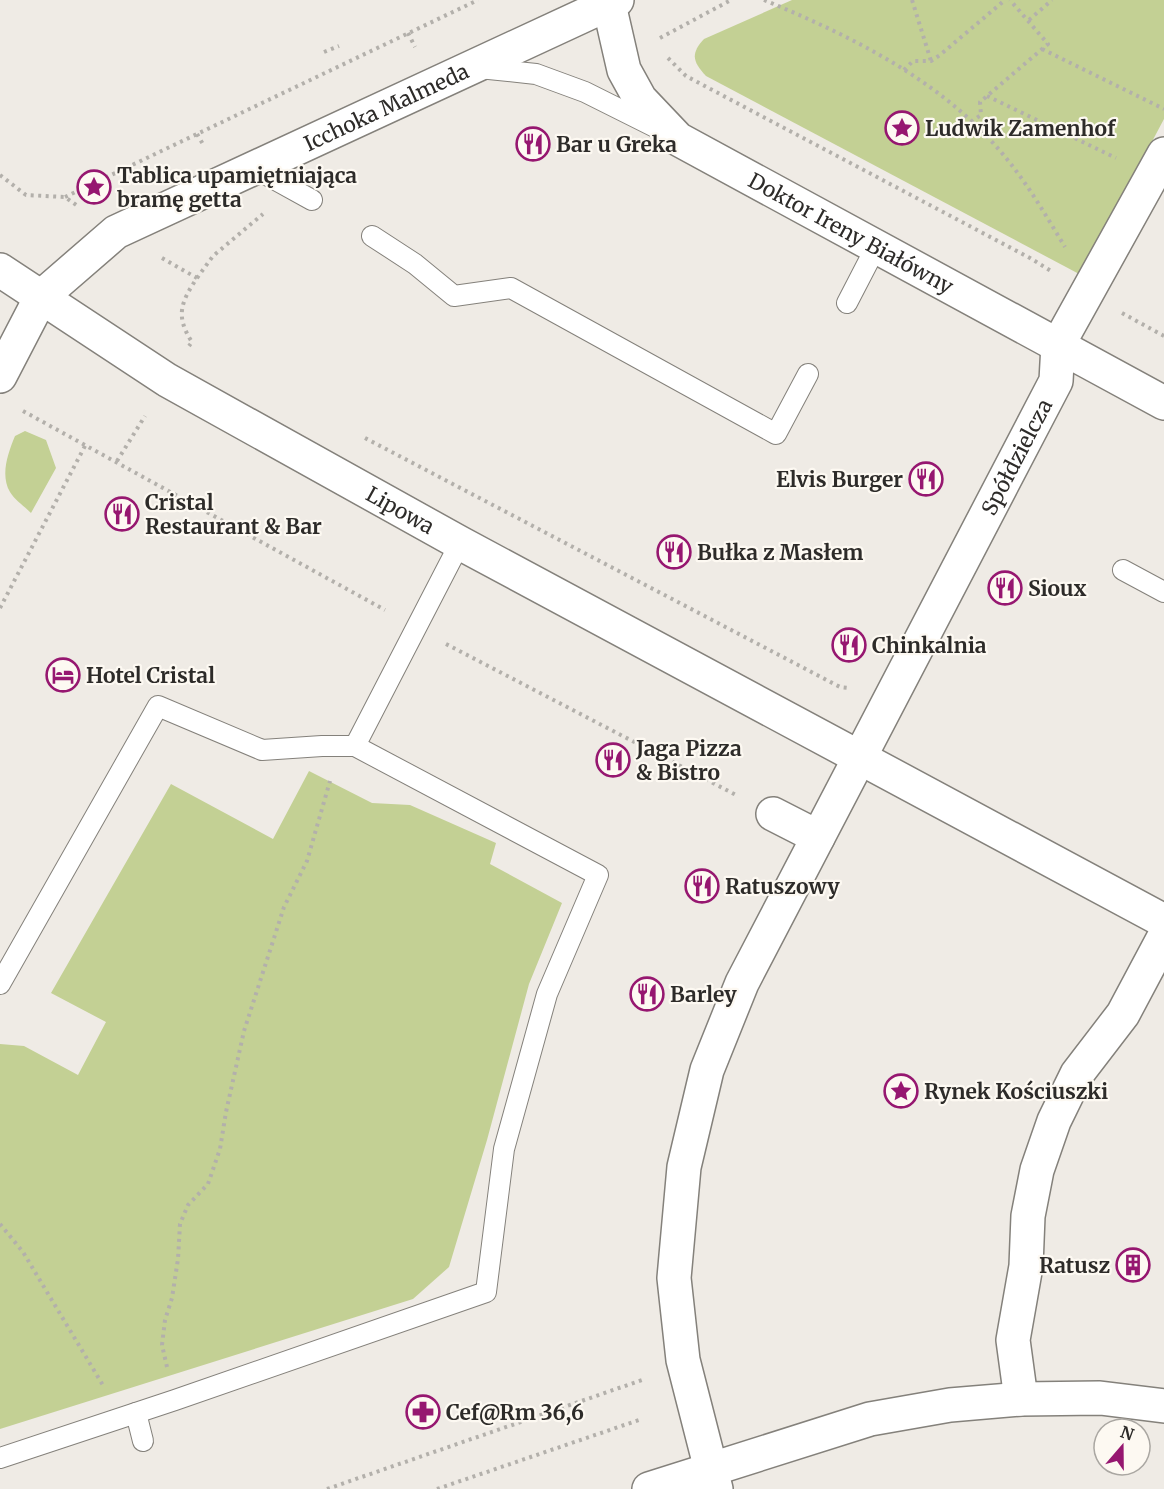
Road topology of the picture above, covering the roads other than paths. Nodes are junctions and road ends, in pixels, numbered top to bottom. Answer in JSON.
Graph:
{"nodes":[{"id":1,"x":611,"y":1,"type":"edge"},
{"id":2,"x":474,"y":68,"type":"junction"},
{"id":3,"x":678,"y":139,"type":"junction"},
{"id":4,"x":1159,"y":164,"type":"edge"},
{"id":5,"x":254,"y":168,"type":"junction"},
{"id":6,"x":305,"y":196,"type":"road end"},
{"id":7,"x":372,"y":236,"type":"dead end"},
{"id":8,"x":876,"y":246,"type":"junction"},
{"id":9,"x":0,"y":270,"type":"edge"},
{"id":10,"x":41,"y":297,"type":"junction"},
{"id":11,"x":847,"y":303,"type":"dead end"},
{"id":12,"x":1058,"y":345,"type":"junction"},
{"id":13,"x":808,"y":374,"type":"dead end"},
{"id":14,"x":0,"y":376,"type":"edge"},
{"id":15,"x":1164,"y":403,"type":"edge"},
{"id":16,"x":460,"y":543,"type":"junction"},
{"id":17,"x":1123,"y":570,"type":"dead end"},
{"id":18,"x":1164,"y":592,"type":"edge"},
{"id":19,"x":355,"y":746,"type":"junction"},
{"id":20,"x":860,"y":757,"type":"junction"},
{"id":21,"x":773,"y":814,"type":"road end"},
{"id":22,"x":818,"y":837,"type":"junction"},
{"id":23,"x":1164,"y":921,"type":"edge"},
{"id":24,"x":1164,"y":937,"type":"edge"},
{"id":25,"x":0,"y":984,"type":"edge"},
{"id":26,"x":1021,"y":1399,"type":"junction"},
{"id":27,"x":1164,"y":1406,"type":"edge"},
{"id":28,"x":129,"y":1415,"type":"junction"},
{"id":29,"x":143,"y":1441,"type":"dead end"},
{"id":30,"x":0,"y":1458,"type":"edge"},
{"id":31,"x":713,"y":1479,"type":"edge"},
{"id":32,"x":653,"y":1487,"type":"edge"}],
"edges":[{"from":1,"to":2,"type":"street","name":"Icchoka Malmeda"},
{"from":1,"to":3,"type":"street","name":"Doktor Ireny Białówny"},
{"from":2,"to":3,"type":"lane"},
{"from":2,"to":5,"type":"street","name":"Icchoka Malmeda"},
{"from":3,"to":8,"type":"street","name":"Doktor Ireny Białówny"},
{"from":4,"to":12,"type":"street","name":"Spółdzielcza"},
{"from":5,"to":6,"type":"lane"},
{"from":5,"to":10,"type":"street","name":"Icchoka Malmeda"},
{"from":7,"to":13,"type":"lane"},
{"from":8,"to":11,"type":"lane"},
{"from":8,"to":12,"type":"street","name":"Doktor Ireny Białówny"},
{"from":9,"to":10,"type":"street","name":"Lipowa"},
{"from":10,"to":14,"type":"street"},
{"from":10,"to":16,"type":"street","name":"Lipowa"},
{"from":12,"to":15,"type":"street","name":"Doktor Ireny Białówny"},
{"from":12,"to":20,"type":"street","name":"Spółdzielcza"},
{"from":16,"to":19,"type":"lane"},
{"from":16,"to":20,"type":"street","name":"Lipowa"},
{"from":17,"to":18,"type":"lane"},
{"from":19,"to":25,"type":"lane"},
{"from":19,"to":28,"type":"lane"},
{"from":20,"to":22,"type":"street"},
{"from":20,"to":23,"type":"street"},
{"from":21,"to":22,"type":"street"},
{"from":22,"to":31,"type":"street"},
{"from":24,"to":26,"type":"street"},
{"from":26,"to":27,"type":"street"},
{"from":26,"to":31,"type":"street"},
{"from":28,"to":29,"type":"lane"},
{"from":28,"to":30,"type":"lane"},
{"from":31,"to":32,"type":"street"}]}
